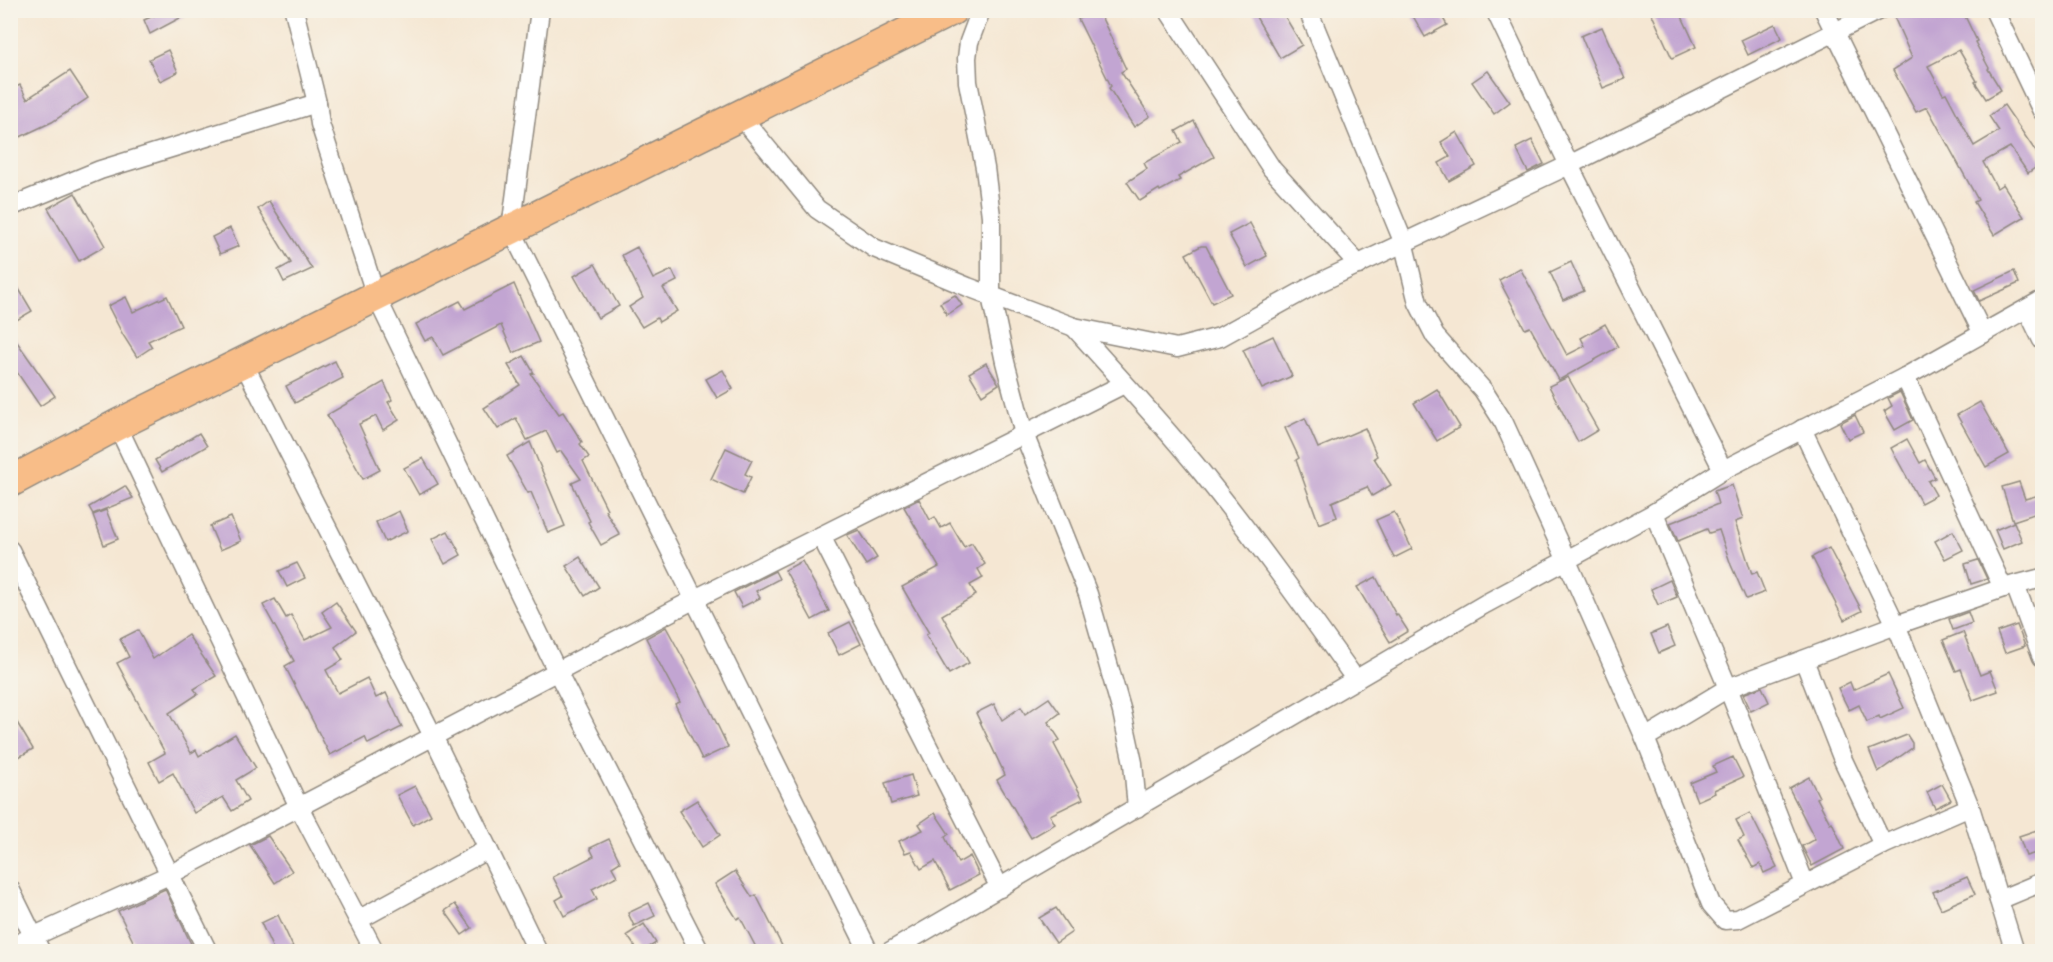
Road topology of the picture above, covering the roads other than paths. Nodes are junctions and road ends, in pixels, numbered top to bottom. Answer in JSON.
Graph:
{"nodes":[{"id":1,"x":294,"y":10,"type":"edge"},
{"id":2,"x":540,"y":10,"type":"edge"},
{"id":3,"x":952,"y":10,"type":"edge"},
{"id":4,"x":981,"y":10,"type":"edge"},
{"id":5,"x":1168,"y":10,"type":"edge"},
{"id":6,"x":1308,"y":10,"type":"edge"},
{"id":7,"x":1495,"y":10,"type":"edge"},
{"id":8,"x":1824,"y":10,"type":"edge"},
{"id":9,"x":1879,"y":10,"type":"edge"},
{"id":10,"x":1994,"y":10,"type":"edge"},
{"id":11,"x":1835,"y":33,"type":"junction"},
{"id":12,"x":317,"y":104,"type":"junction"},
{"id":13,"x":2043,"y":111,"type":"edge"},
{"id":14,"x":740,"y":116,"type":"junction"},
{"id":15,"x":1569,"y":165,"type":"junction"},
{"id":16,"x":10,"y":207,"type":"edge"},
{"id":17,"x":511,"y":229,"type":"junction"},
{"id":18,"x":1403,"y":241,"type":"junction"},
{"id":19,"x":1359,"y":265,"type":"junction"},
{"id":20,"x":376,"y":296,"type":"junction"},
{"id":21,"x":991,"y":296,"type":"junction"},
{"id":22,"x":2035,"y":304,"type":"edge"},
{"id":23,"x":1074,"y":327,"type":"junction"},
{"id":24,"x":1983,"y":334,"type":"junction"},
{"id":25,"x":2043,"y":340,"type":"edge"},
{"id":26,"x":243,"y":362,"type":"junction"},
{"id":27,"x":1905,"y":377,"type":"junction"},
{"id":28,"x":1124,"y":384,"type":"junction"},
{"id":29,"x":117,"y":425,"type":"junction"},
{"id":30,"x":1802,"y":429,"type":"junction"},
{"id":31,"x":1024,"y":434,"type":"junction"},
{"id":32,"x":1723,"y":470,"type":"junction"},
{"id":33,"x":10,"y":482,"type":"edge"},
{"id":34,"x":1654,"y":513,"type":"junction"},
{"id":35,"x":821,"y":536,"type":"junction"},
{"id":36,"x":10,"y":550,"type":"edge"},
{"id":37,"x":1567,"y":561,"type":"junction"},
{"id":38,"x":2043,"y":578,"type":"edge"},
{"id":39,"x":2009,"y":586,"type":"junction"},
{"id":40,"x":695,"y":600,"type":"junction"},
{"id":41,"x":1896,"y":625,"type":"junction"},
{"id":42,"x":2043,"y":657,"type":"edge"},
{"id":43,"x":1804,"y":660,"type":"junction"},
{"id":44,"x":557,"y":671,"type":"junction"},
{"id":45,"x":1356,"y":680,"type":"junction"},
{"id":46,"x":1728,"y":688,"type":"junction"},
{"id":47,"x":434,"y":736,"type":"junction"},
{"id":48,"x":1645,"y":738,"type":"junction"},
{"id":49,"x":299,"y":807,"type":"junction"},
{"id":50,"x":1970,"y":807,"type":"junction"},
{"id":51,"x":1137,"y":808,"type":"junction"},
{"id":52,"x":1883,"y":845,"type":"junction"},
{"id":53,"x":488,"y":849,"type":"junction"},
{"id":54,"x":169,"y":875,"type":"junction"},
{"id":55,"x":2043,"y":882,"type":"edge"},
{"id":56,"x":1805,"y":884,"type":"junction"},
{"id":57,"x":1000,"y":888,"type":"junction"},
{"id":58,"x":10,"y":890,"type":"edge"},
{"id":59,"x":1999,"y":900,"type":"junction"},
{"id":60,"x":358,"y":920,"type":"junction"},
{"id":61,"x":37,"y":944,"type":"edge"},
{"id":62,"x":10,"y":947,"type":"edge"},
{"id":63,"x":208,"y":951,"type":"edge"},
{"id":64,"x":375,"y":951,"type":"edge"},
{"id":65,"x":538,"y":951,"type":"edge"},
{"id":66,"x":700,"y":951,"type":"edge"},
{"id":67,"x":869,"y":951,"type":"edge"},
{"id":68,"x":889,"y":951,"type":"edge"},
{"id":69,"x":2015,"y":951,"type":"edge"}],
"edges":[{"from":1,"to":12,"type":"street"},
{"from":2,"to":17,"type":"street"},
{"from":3,"to":14,"type":"main road"},
{"from":4,"to":21,"type":"street"},
{"from":5,"to":19,"type":"street"},
{"from":6,"to":18,"type":"street"},
{"from":7,"to":15,"type":"street"},
{"from":8,"to":11,"type":"street"},
{"from":9,"to":11,"type":"street"},
{"from":10,"to":13,"type":"street"},
{"from":11,"to":15,"type":"street"},
{"from":11,"to":24,"type":"street"},
{"from":12,"to":16,"type":"street"},
{"from":12,"to":20,"type":"street"},
{"from":14,"to":17,"type":"main road"},
{"from":14,"to":21,"type":"street"},
{"from":15,"to":18,"type":"street"},
{"from":15,"to":32,"type":"street"},
{"from":17,"to":20,"type":"main road"},
{"from":17,"to":40,"type":"street"},
{"from":18,"to":19,"type":"street"},
{"from":18,"to":37,"type":"street"},
{"from":19,"to":23,"type":"street"},
{"from":20,"to":26,"type":"main road"},
{"from":20,"to":44,"type":"street"},
{"from":21,"to":23,"type":"street"},
{"from":21,"to":31,"type":"street"},
{"from":22,"to":24,"type":"street"},
{"from":22,"to":25,"type":"street"},
{"from":23,"to":28,"type":"street"},
{"from":24,"to":27,"type":"street"},
{"from":26,"to":29,"type":"main road"},
{"from":26,"to":47,"type":"street"},
{"from":27,"to":30,"type":"street"},
{"from":27,"to":39,"type":"street"},
{"from":28,"to":31,"type":"street"},
{"from":28,"to":45,"type":"street"},
{"from":29,"to":33,"type":"main road"},
{"from":29,"to":49,"type":"street"},
{"from":30,"to":32,"type":"street"},
{"from":30,"to":41,"type":"street"},
{"from":31,"to":35,"type":"street"},
{"from":31,"to":51,"type":"street"},
{"from":32,"to":34,"type":"street"},
{"from":34,"to":37,"type":"street"},
{"from":34,"to":46,"type":"street"},
{"from":35,"to":40,"type":"street"},
{"from":35,"to":57,"type":"street"},
{"from":36,"to":54,"type":"street"},
{"from":37,"to":45,"type":"street"},
{"from":37,"to":48,"type":"street"},
{"from":38,"to":39,"type":"street"},
{"from":39,"to":41,"type":"street"},
{"from":39,"to":42,"type":"street"},
{"from":40,"to":44,"type":"street"},
{"from":40,"to":67,"type":"street"},
{"from":41,"to":43,"type":"street"},
{"from":41,"to":50,"type":"street"},
{"from":43,"to":46,"type":"street"},
{"from":43,"to":52,"type":"street"},
{"from":44,"to":47,"type":"street"},
{"from":44,"to":66,"type":"street"},
{"from":45,"to":51,"type":"street"},
{"from":46,"to":48,"type":"street"},
{"from":46,"to":56,"type":"street"},
{"from":47,"to":49,"type":"street"},
{"from":47,"to":53,"type":"street"},
{"from":48,"to":56,"type":"street"},
{"from":49,"to":54,"type":"street"},
{"from":49,"to":60,"type":"street"},
{"from":50,"to":52,"type":"street"},
{"from":50,"to":59,"type":"street"},
{"from":51,"to":57,"type":"street"},
{"from":52,"to":56,"type":"street"},
{"from":53,"to":60,"type":"street"},
{"from":53,"to":65,"type":"street"},
{"from":54,"to":61,"type":"street"},
{"from":54,"to":63,"type":"street"},
{"from":55,"to":59,"type":"street"},
{"from":57,"to":68,"type":"street"},
{"from":58,"to":61,"type":"street"},
{"from":59,"to":69,"type":"street"},
{"from":60,"to":64,"type":"street"},
{"from":61,"to":62,"type":"street"}]}
